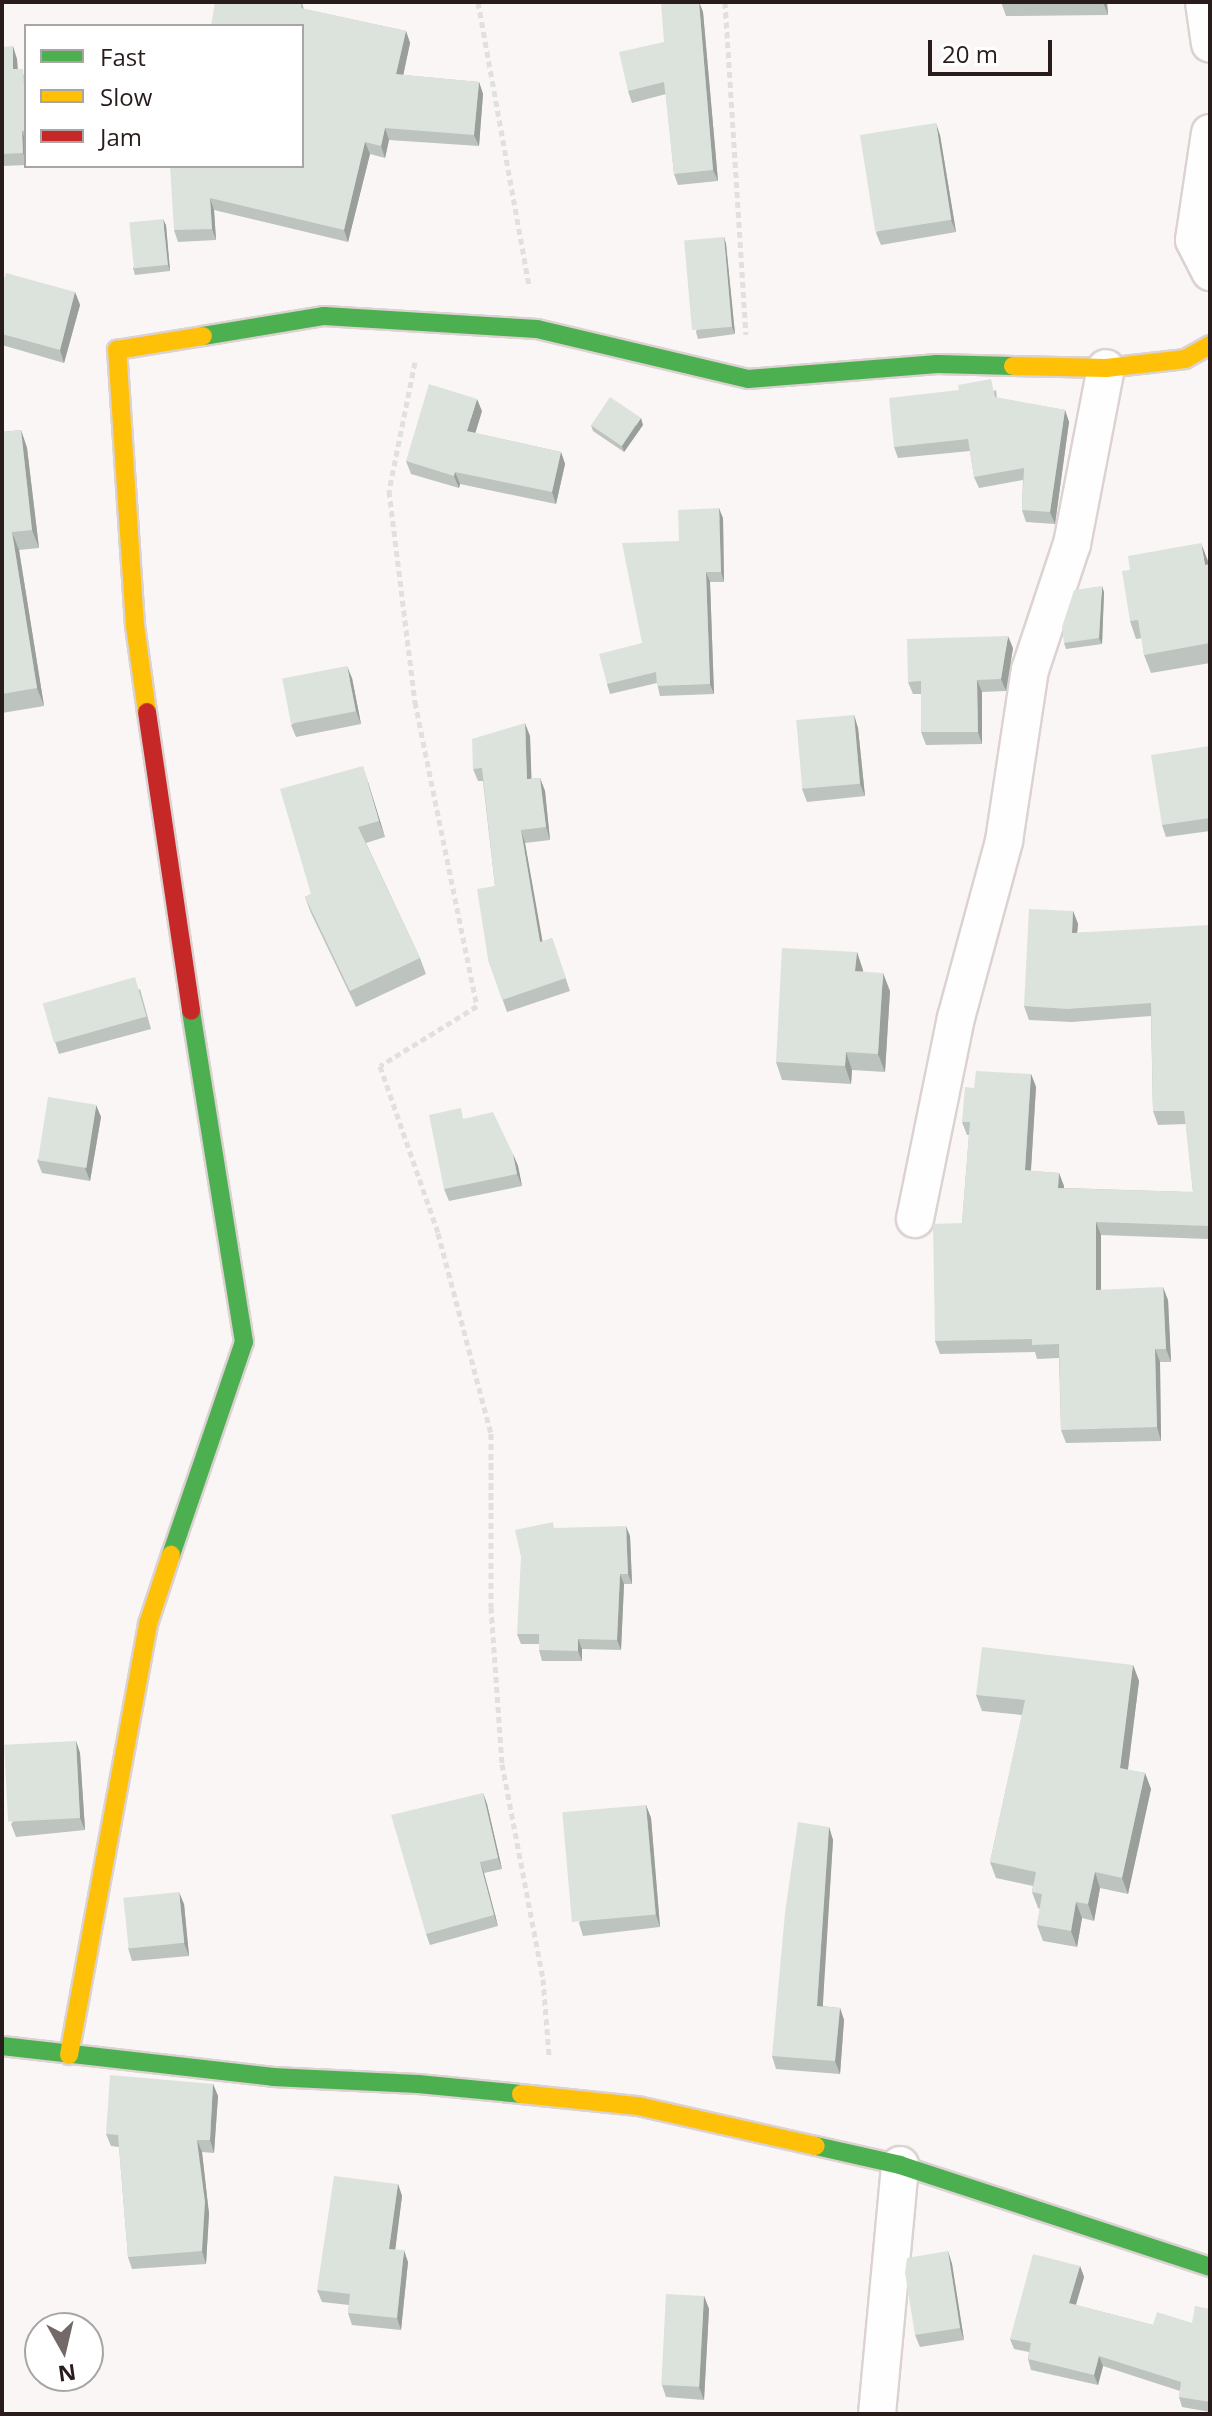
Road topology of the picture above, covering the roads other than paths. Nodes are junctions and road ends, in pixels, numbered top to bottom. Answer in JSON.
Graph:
{"nodes":[{"id":1,"x":1204,"y":2,"type":"edge"},
{"id":2,"x":1210,"y":44,"type":"edge"},
{"id":3,"x":1210,"y":133,"type":"edge"},
{"id":4,"x":1210,"y":272,"type":"edge"},
{"id":5,"x":1210,"y":345,"type":"edge"},
{"id":6,"x":1106,"y":368,"type":"junction"},
{"id":7,"x":915,"y":1219,"type":"dead end"},
{"id":8,"x":2,"y":2046,"type":"edge"},
{"id":9,"x":69,"y":2055,"type":"junction"},
{"id":10,"x":900,"y":2165,"type":"junction"},
{"id":11,"x":1210,"y":2267,"type":"edge"},
{"id":12,"x":877,"y":2414,"type":"edge"}],
"edges":[{"from":1,"to":2,"type":"street"},
{"from":3,"to":4,"type":"street"},
{"from":5,"to":6,"type":"street"},
{"from":6,"to":7,"type":"street"},
{"from":6,"to":9,"type":"street"},
{"from":8,"to":9,"type":"street"},
{"from":9,"to":10,"type":"street"},
{"from":10,"to":11,"type":"street"},
{"from":10,"to":12,"type":"street"}]}
